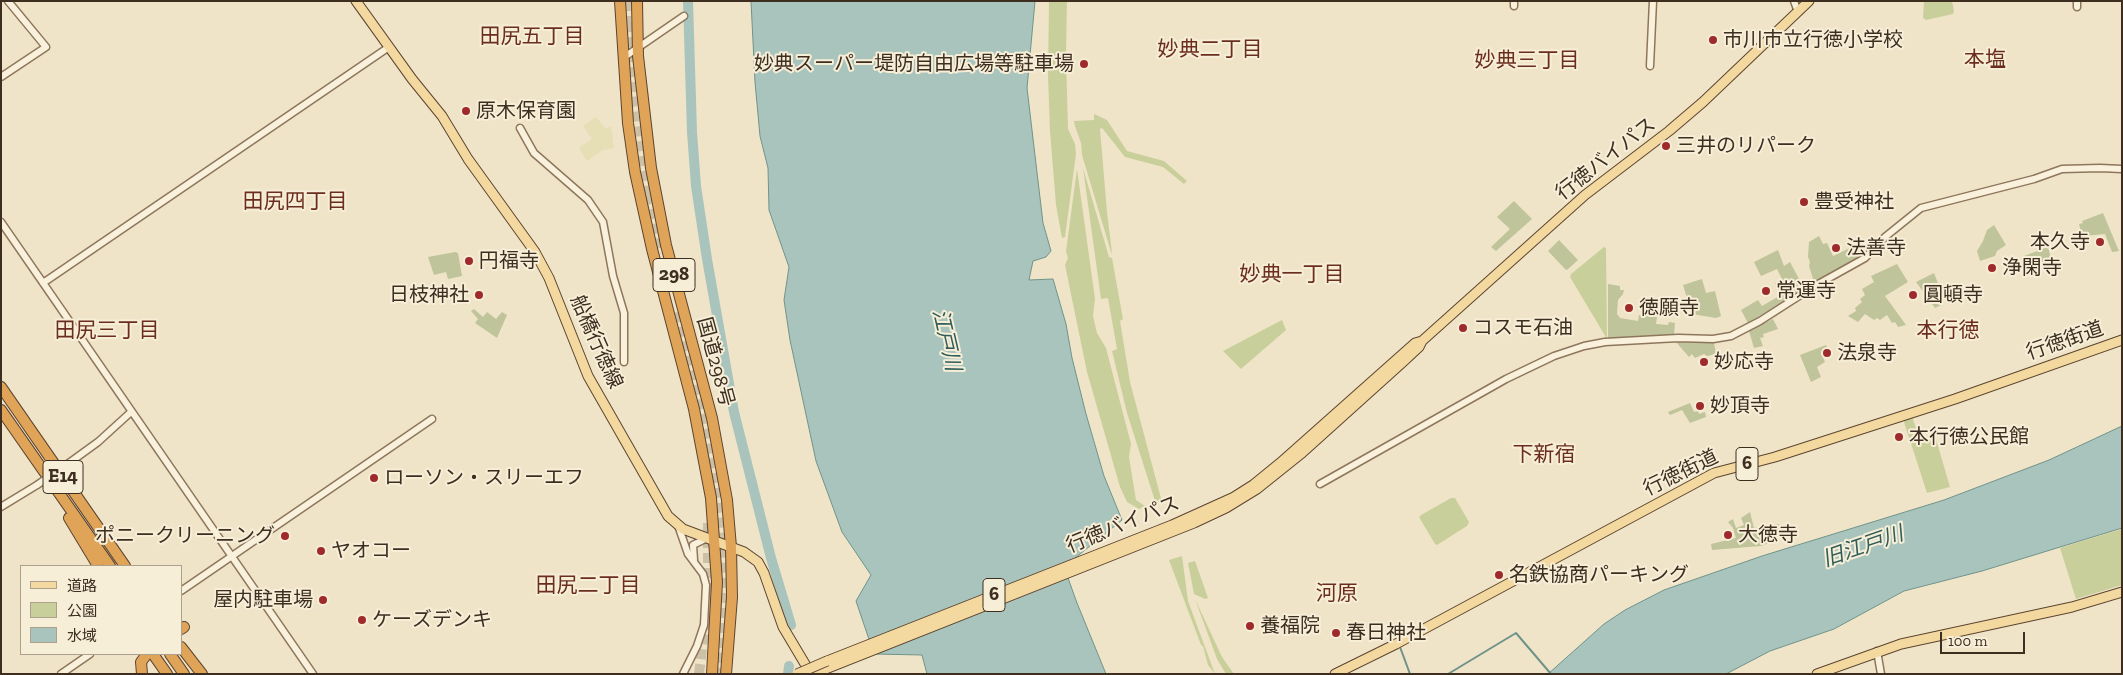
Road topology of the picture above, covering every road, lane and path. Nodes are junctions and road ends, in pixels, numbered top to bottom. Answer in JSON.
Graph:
{"nodes":[{"id":1,"x":8,"y":1,"type":"edge"},
{"id":2,"x":356,"y":1,"type":"edge"},
{"id":3,"x":620,"y":1,"type":"edge"},
{"id":4,"x":637,"y":1,"type":"edge"},
{"id":5,"x":1653,"y":1,"type":"edge"},
{"id":6,"x":1794,"y":1,"type":"edge"},
{"id":7,"x":1809,"y":1,"type":"edge"},
{"id":8,"x":1798,"y":12,"type":"junction"},
{"id":9,"x":684,"y":16,"type":"dead end"},
{"id":10,"x":389,"y":46,"type":"junction"},
{"id":11,"x":637,"y":48,"type":"junction"},
{"id":12,"x":623,"y":58,"type":"junction"},
{"id":13,"x":1650,"y":66,"type":"dead end"},
{"id":14,"x":1,"y":77,"type":"edge"},
{"id":15,"x":520,"y":128,"type":"dead end"},
{"id":16,"x":2122,"y":170,"type":"edge"},
{"id":17,"x":1,"y":222,"type":"edge"},
{"id":18,"x":43,"y":284,"type":"junction"},
{"id":19,"x":2122,"y":340,"type":"edge"},
{"id":20,"x":624,"y":362,"type":"dead end"},
{"id":21,"x":1,"y":387,"type":"edge"},
{"id":22,"x":1,"y":410,"type":"edge"},
{"id":23,"x":131,"y":412,"type":"junction"},
{"id":24,"x":432,"y":419,"type":"dead end"},
{"id":25,"x":1314,"y":438,"type":"junction"},
{"id":26,"x":22,"y":440,"type":"junction"},
{"id":27,"x":1320,"y":484,"type":"dead end"},
{"id":28,"x":1,"y":506,"type":"edge"},
{"id":29,"x":678,"y":527,"type":"junction"},
{"id":30,"x":711,"y":540,"type":"junction"},
{"id":31,"x":731,"y":546,"type":"junction"},
{"id":32,"x":232,"y":557,"type":"junction"},
{"id":33,"x":694,"y":561,"type":"junction"},
{"id":34,"x":97,"y":565,"type":"edge"},
{"id":35,"x":109,"y":565,"type":"edge"},
{"id":36,"x":124,"y":565,"type":"edge"},
{"id":37,"x":182,"y":590,"type":"edge"},
{"id":38,"x":2122,"y":592,"type":"edge"},
{"id":39,"x":716,"y":628,"type":"junction"},
{"id":40,"x":182,"y":649,"type":"edge"},
{"id":41,"x":1877,"y":652,"type":"junction"},
{"id":42,"x":89,"y":655,"type":"edge"},
{"id":43,"x":148,"y":655,"type":"edge"},
{"id":44,"x":170,"y":655,"type":"edge"},
{"id":45,"x":170,"y":655,"type":"edge"},
{"id":46,"x":61,"y":674,"type":"edge"},
{"id":47,"x":142,"y":674,"type":"edge"},
{"id":48,"x":161,"y":674,"type":"edge"},
{"id":49,"x":166,"y":674,"type":"edge"},
{"id":50,"x":180,"y":674,"type":"edge"},
{"id":51,"x":184,"y":674,"type":"edge"},
{"id":52,"x":201,"y":674,"type":"edge"},
{"id":53,"x":313,"y":674,"type":"edge"},
{"id":54,"x":682,"y":674,"type":"edge"},
{"id":55,"x":706,"y":674,"type":"edge"},
{"id":56,"x":712,"y":674,"type":"edge"},
{"id":57,"x":728,"y":674,"type":"edge"},
{"id":58,"x":797,"y":674,"type":"edge"},
{"id":59,"x":812,"y":674,"type":"edge"},
{"id":60,"x":1335,"y":674,"type":"edge"},
{"id":61,"x":1817,"y":674,"type":"edge"},
{"id":62,"x":1881,"y":674,"type":"edge"}],
"edges":[{"from":1,"to":14,"type":"street"},
{"from":2,"to":10,"type":"main road","name":"船橋行徳線"},
{"from":3,"to":12,"type":"highway","name":"国道298号","number":"298"},
{"from":4,"to":11,"type":"highway","name":"国道298号","number":"298"},
{"from":5,"to":13,"type":"street"},
{"from":6,"to":8,"type":"street"},
{"from":7,"to":8,"type":"main road","name":"行徳バイパス","number":"6"},
{"from":8,"to":25,"type":"main road","name":"行徳バイパス","number":"6"},
{"from":9,"to":11,"type":"street"},
{"from":10,"to":18,"type":"street"},
{"from":10,"to":29,"type":"main road","name":"船橋行徳線"},
{"from":11,"to":12,"type":"street"},
{"from":11,"to":31,"type":"highway","name":"国道298号","number":"298"},
{"from":12,"to":30,"type":"highway","name":"国道298号","number":"298"},
{"from":15,"to":20,"type":"street"},
{"from":16,"to":27,"type":"street"},
{"from":17,"to":18,"type":"street"},
{"from":18,"to":23,"type":"street"},
{"from":19,"to":60,"type":"main road","name":"行徳街道","number":"6"},
{"from":21,"to":36,"type":"highway","number":"E14"},
{"from":22,"to":26,"type":"highway","number":"E14"},
{"from":23,"to":28,"type":"street","bridge":true},
{"from":23,"to":32,"type":"street"},
{"from":24,"to":32,"type":"street"},
{"from":25,"to":58,"type":"main road","name":"行徳バイパス","number":"6","bridge":true},
{"from":25,"to":59,"type":"main road","name":"行徳バイパス","number":"6"},
{"from":26,"to":34,"type":"highway"},
{"from":26,"to":35,"type":"highway","number":"E14"},
{"from":29,"to":30,"type":"main road"},
{"from":29,"to":33,"type":"street"},
{"from":30,"to":31,"type":"main road"},
{"from":30,"to":33,"type":"street"},
{"from":30,"to":39,"type":"highway","name":"国道298号","number":"298"},
{"from":31,"to":57,"type":"highway","name":"国道298号","number":"298"},
{"from":31,"to":59,"type":"main road"},
{"from":32,"to":37,"type":"street"},
{"from":32,"to":53,"type":"street"},
{"from":33,"to":54,"type":"street"},
{"from":38,"to":41,"type":"main road"},
{"from":39,"to":55,"type":"highway","number":"298"},
{"from":39,"to":56,"type":"highway","name":"国道298号","number":"298"},
{"from":40,"to":52,"type":"highway"},
{"from":41,"to":61,"type":"main road"},
{"from":41,"to":62,"type":"street"},
{"from":42,"to":46,"type":"street"},
{"from":43,"to":47,"type":"highway"},
{"from":43,"to":48,"type":"highway"},
{"from":43,"to":49,"type":"highway"},
{"from":44,"to":50,"type":"highway"},
{"from":45,"to":51,"type":"highway"}]}
